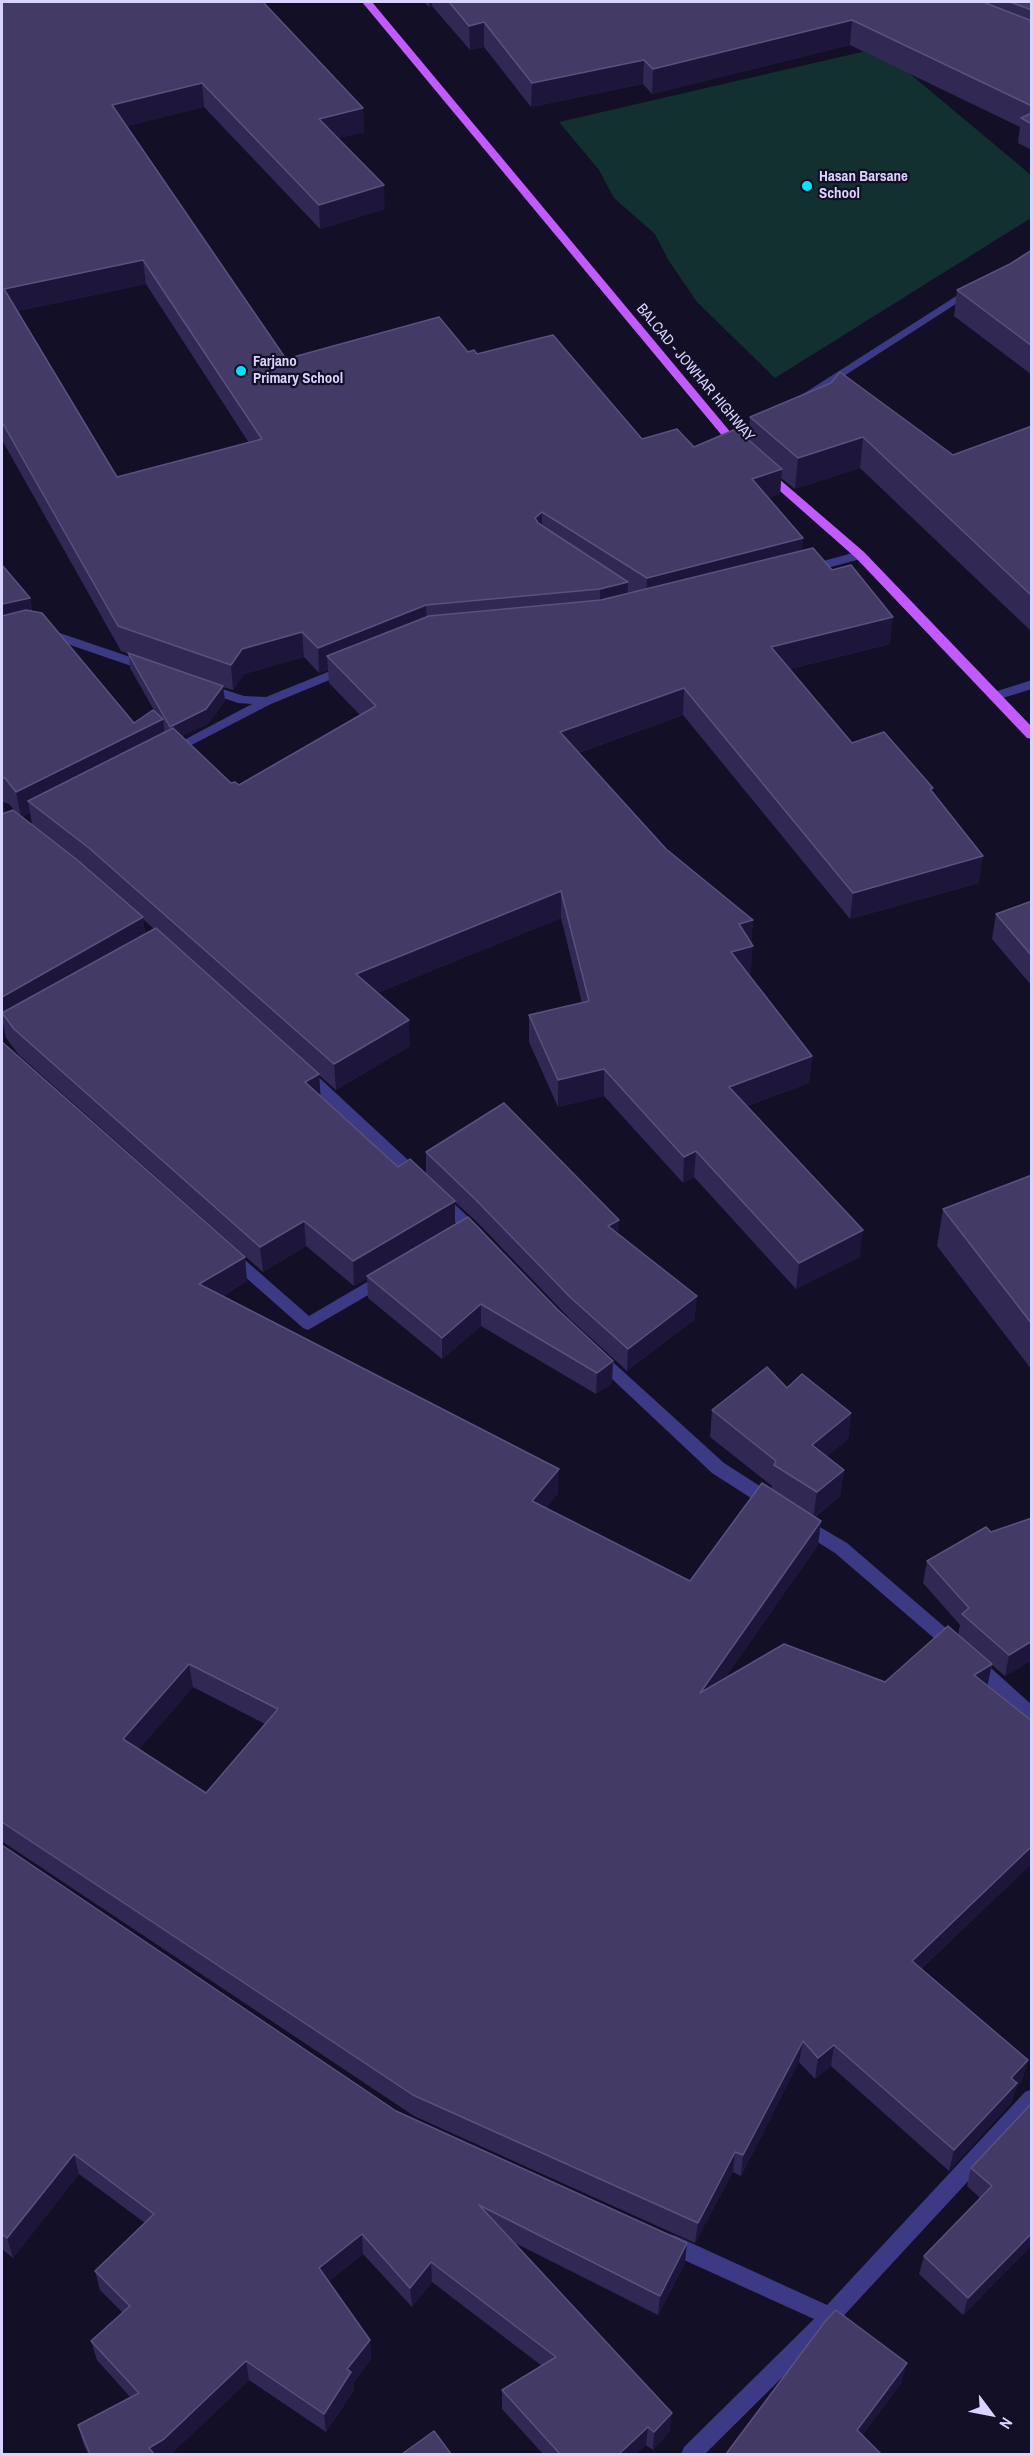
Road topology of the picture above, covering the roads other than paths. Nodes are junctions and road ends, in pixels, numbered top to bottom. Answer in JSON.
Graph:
{"nodes":[{"id":1,"x":367,"y":2,"type":"edge"},
{"id":2,"x":982,"y":284,"type":"edge"},
{"id":3,"x":793,"y":405,"type":"edge"},
{"id":4,"x":860,"y":555,"type":"junction"},
{"id":5,"x":793,"y":573,"type":"edge"},
{"id":6,"x":30,"y":629,"type":"edge"},
{"id":7,"x":352,"y":666,"type":"edge"},
{"id":8,"x":162,"y":672,"type":"edge"},
{"id":9,"x":192,"y":683,"type":"edge"},
{"id":10,"x":1032,"y":684,"type":"edge"},
{"id":11,"x":996,"y":696,"type":"junction"},
{"id":12,"x":267,"y":701,"type":"junction"},
{"id":13,"x":1032,"y":735,"type":"edge"},
{"id":14,"x":154,"y":759,"type":"edge"},
{"id":15,"x":298,"y":1066,"type":"edge"},
{"id":16,"x":486,"y":1244,"type":"edge"},
{"id":17,"x":220,"y":1246,"type":"edge"},
{"id":18,"x":399,"y":1270,"type":"edge"},
{"id":19,"x":589,"y":1349,"type":"edge"},
{"id":20,"x":1032,"y":1718,"type":"edge"},
{"id":21,"x":1032,"y":2098,"type":"edge"},
{"id":22,"x":656,"y":2237,"type":"edge"},
{"id":23,"x":830,"y":2316,"type":"junction"},
{"id":24,"x":692,"y":2454,"type":"edge"}],
"edges":[{"from":1,"to":4,"type":"main road","name":"BALCAD - JOWHAR HIGHWAY"},
{"from":2,"to":3,"type":"street"},
{"from":4,"to":5,"type":"street"},
{"from":4,"to":11,"type":"main road","name":"BALCAD - JOWHAR HIGHWAY"},
{"from":6,"to":8,"type":"street"},
{"from":7,"to":12,"type":"street"},
{"from":9,"to":12,"type":"street"},
{"from":10,"to":11,"type":"street"},
{"from":11,"to":13,"type":"main road","name":"BALCAD - JOWHAR HIGHWAY"},
{"from":12,"to":14,"type":"street"},
{"from":15,"to":16,"type":"street"},
{"from":17,"to":18,"type":"street"},
{"from":19,"to":20,"type":"street"},
{"from":21,"to":23,"type":"street"},
{"from":22,"to":23,"type":"street"},
{"from":23,"to":24,"type":"street"}]}
